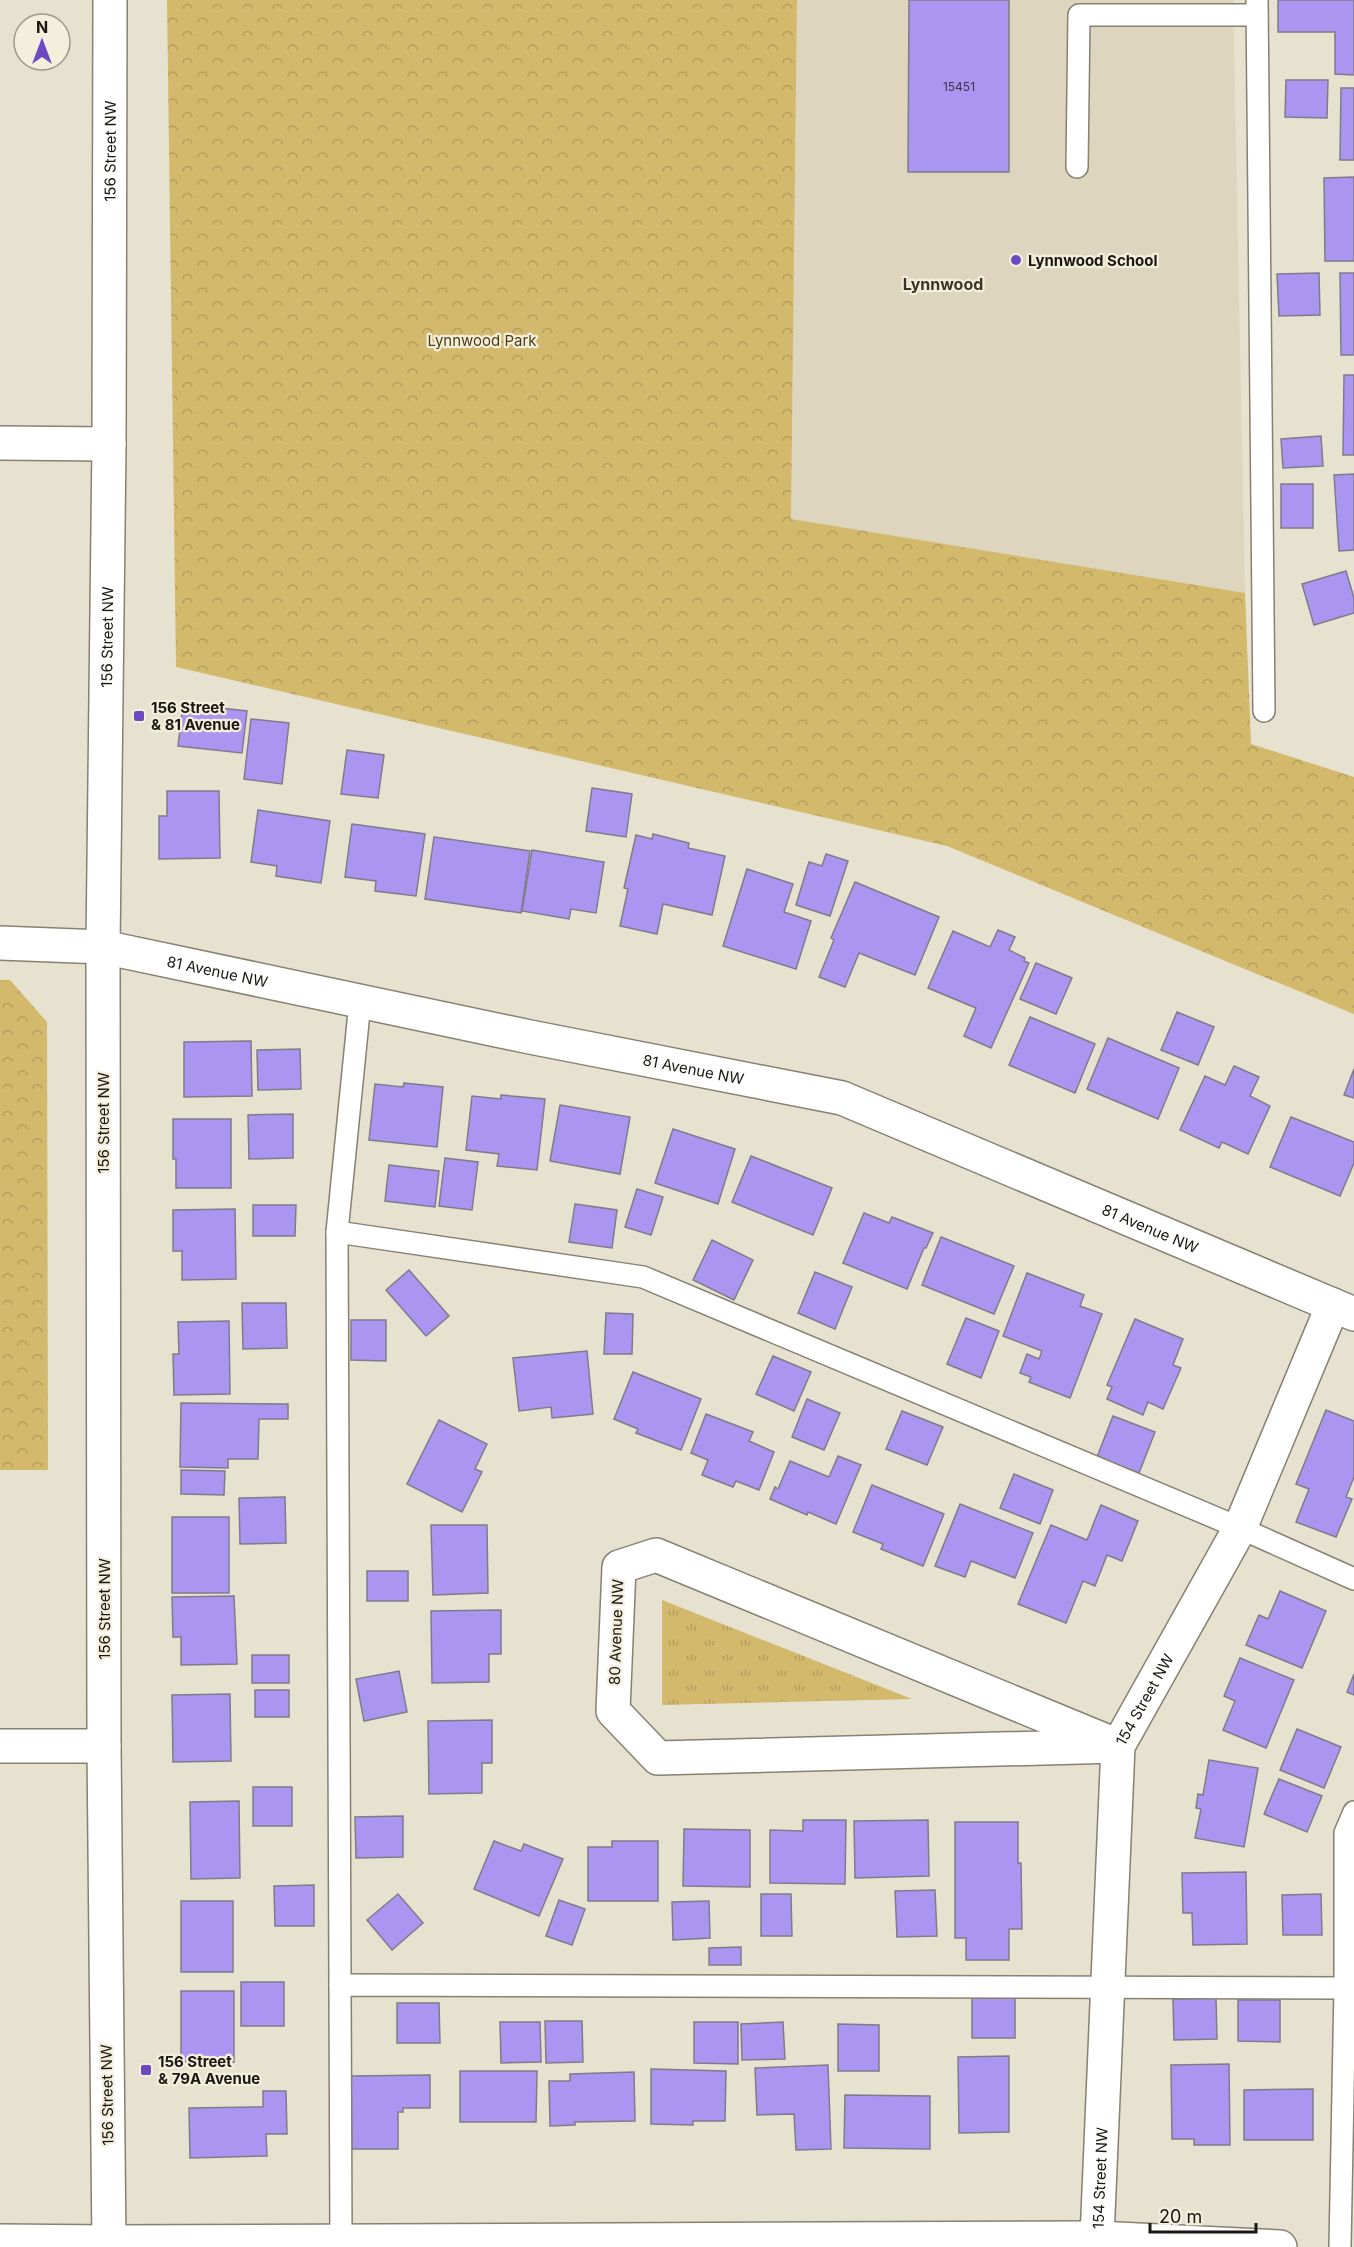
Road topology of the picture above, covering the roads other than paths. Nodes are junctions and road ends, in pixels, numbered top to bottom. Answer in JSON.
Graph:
{"nodes":[{"id":1,"x":110,"y":0,"type":"edge"},
{"id":2,"x":1257,"y":7,"type":"edge"},
{"id":3,"x":1077,"y":167,"type":"dead end"},
{"id":4,"x":0,"y":443,"type":"edge"},
{"id":5,"x":109,"y":444,"type":"junction"},
{"id":6,"x":1264,"y":711,"type":"dead end"},
{"id":7,"x":0,"y":943,"type":"edge"},
{"id":8,"x":103,"y":947,"type":"junction"},
{"id":9,"x":360,"y":1002,"type":"junction"},
{"id":10,"x":337,"y":1232,"type":"junction"},
{"id":11,"x":1343,"y":1309,"type":"edge"},
{"id":12,"x":1240,"y":1528,"type":"junction"},
{"id":13,"x":1354,"y":1579,"type":"edge"},
{"id":14,"x":0,"y":1746,"type":"edge"},
{"id":15,"x":104,"y":1746,"type":"junction"},
{"id":16,"x":1118,"y":1746,"type":"junction"},
{"id":17,"x":1354,"y":1812,"type":"edge"},
{"id":18,"x":339,"y":1985,"type":"junction"},
{"id":19,"x":1107,"y":1986,"type":"junction"},
{"id":20,"x":1345,"y":1988,"type":"junction"},
{"id":21,"x":1097,"y":2238,"type":"junction"},
{"id":22,"x":0,"y":2241,"type":"edge"},
{"id":23,"x":340,"y":2242,"type":"junction"},
{"id":24,"x":109,"y":2245,"type":"edge"},
{"id":25,"x":1280,"y":2247,"type":"edge"},
{"id":26,"x":1340,"y":2247,"type":"edge"}],
"edges":[{"from":1,"to":5,"type":"street","name":"156 Street NW"},
{"from":2,"to":3,"type":"lane"},
{"from":2,"to":6,"type":"lane"},
{"from":4,"to":5,"type":"street"},
{"from":5,"to":8,"type":"street","name":"156 Street NW"},
{"from":7,"to":8,"type":"street","name":"81 Avenue NW"},
{"from":8,"to":9,"type":"street","name":"81 Avenue NW"},
{"from":8,"to":15,"type":"street","name":"156 Street NW"},
{"from":9,"to":10,"type":"lane"},
{"from":9,"to":11,"type":"street","name":"81 Avenue NW"},
{"from":10,"to":12,"type":"lane"},
{"from":10,"to":18,"type":"lane"},
{"from":11,"to":12,"type":"street","name":"154 Street NW"},
{"from":12,"to":13,"type":"lane"},
{"from":12,"to":16,"type":"street","name":"154 Street NW"},
{"from":14,"to":15,"type":"street"},
{"from":15,"to":24,"type":"street","name":"156 Street NW"},
{"from":16,"to":16,"type":"street","name":"80 Avenue NW"},
{"from":16,"to":19,"type":"street","name":"154 Street NW"},
{"from":17,"to":20,"type":"lane"},
{"from":18,"to":19,"type":"lane"},
{"from":18,"to":23,"type":"lane"},
{"from":19,"to":20,"type":"lane"},
{"from":19,"to":21,"type":"street","name":"154 Street NW"},
{"from":20,"to":26,"type":"lane"},
{"from":21,"to":23,"type":"street"},
{"from":21,"to":25,"type":"street"},
{"from":22,"to":24,"type":"street"},
{"from":23,"to":24,"type":"street"}]}
